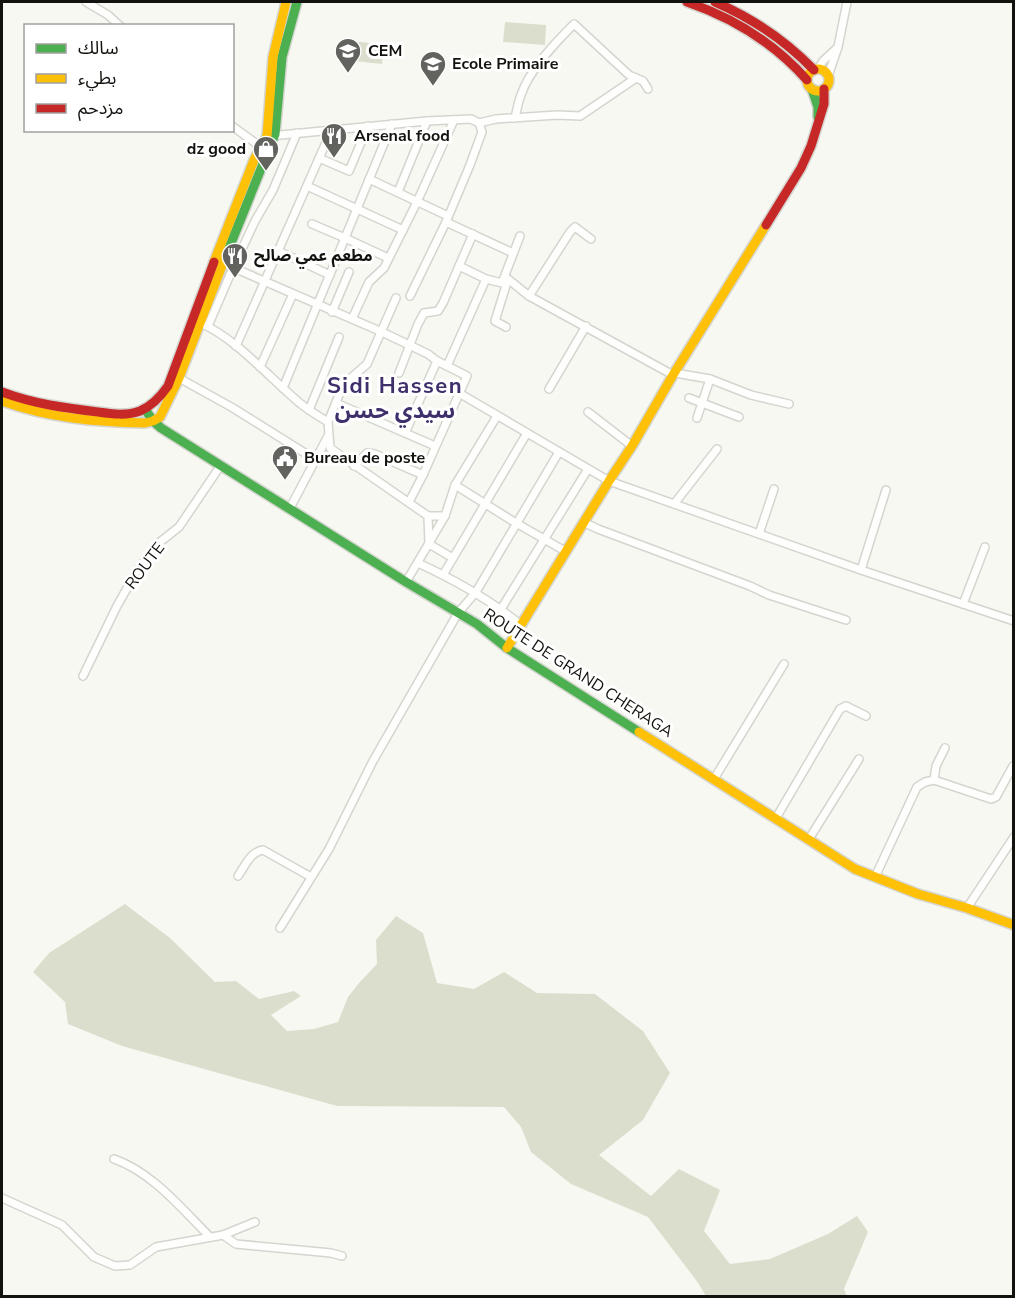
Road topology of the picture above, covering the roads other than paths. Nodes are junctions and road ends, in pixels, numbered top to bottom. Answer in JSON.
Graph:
{"nodes":[{"id":1,"x":86,"y":2,"type":"edge"},
{"id":2,"x":286,"y":2,"type":"edge"},
{"id":3,"x":297,"y":2,"type":"edge"},
{"id":4,"x":687,"y":2,"type":"edge"},
{"id":5,"x":715,"y":2,"type":"edge"},
{"id":6,"x":847,"y":2,"type":"edge"},
{"id":7,"x":118,"y":24,"type":"edge"},
{"id":8,"x":838,"y":47,"type":"junction"},
{"id":9,"x":816,"y":69,"type":"junction"},
{"id":10,"x":828,"y":76,"type":"junction"},
{"id":11,"x":636,"y":78,"type":"junction"},
{"id":12,"x":810,"y":84,"type":"junction"},
{"id":13,"x":648,"y":89,"type":"dead end"},
{"id":14,"x":824,"y":89,"type":"junction"},
{"id":15,"x":515,"y":118,"type":"junction"},
{"id":16,"x":819,"y":119,"type":"junction"},
{"id":17,"x":454,"y":120,"type":"junction"},
{"id":18,"x":427,"y":121,"type":"junction"},
{"id":19,"x":479,"y":123,"type":"junction"},
{"id":20,"x":392,"y":124,"type":"junction"},
{"id":21,"x":368,"y":126,"type":"junction"},
{"id":22,"x":234,"y":127,"type":"edge"},
{"id":23,"x":332,"y":129,"type":"junction"},
{"id":24,"x":297,"y":133,"type":"junction"},
{"id":25,"x":271,"y":135,"type":"junction"},
{"id":26,"x":261,"y":147,"type":"junction"},
{"id":27,"x":319,"y":158,"type":"junction"},
{"id":28,"x":369,"y":179,"type":"junction"},
{"id":29,"x":307,"y":186,"type":"junction"},
{"id":30,"x":398,"y":192,"type":"junction"},
{"id":31,"x":417,"y":202,"type":"junction"},
{"id":32,"x":357,"y":209,"type":"junction"},
{"id":33,"x":447,"y":219,"type":"junction"},
{"id":34,"x":312,"y":224,"type":"dead end"},
{"id":35,"x":403,"y":230,"type":"junction"},
{"id":36,"x":473,"y":234,"type":"junction"},
{"id":37,"x":520,"y":236,"type":"dead end"},
{"id":38,"x":345,"y":238,"type":"junction"},
{"id":39,"x":591,"y":239,"type":"dead end"},
{"id":40,"x":278,"y":251,"type":"junction"},
{"id":41,"x":513,"y":253,"type":"junction"},
{"id":42,"x":388,"y":258,"type":"junction"},
{"id":43,"x":219,"y":262,"type":"junction"},
{"id":44,"x":459,"y":266,"type":"junction"},
{"id":45,"x":233,"y":268,"type":"junction"},
{"id":46,"x":349,"y":272,"type":"dead end"},
{"id":47,"x":330,"y":275,"type":"junction"},
{"id":48,"x":486,"y":279,"type":"junction"},
{"id":49,"x":265,"y":281,"type":"junction"},
{"id":50,"x":293,"y":294,"type":"junction"},
{"id":51,"x":410,"y":296,"type":"dead end"},
{"id":52,"x":529,"y":296,"type":"junction"},
{"id":53,"x":396,"y":298,"type":"dead end"},
{"id":54,"x":317,"y":305,"type":"junction"},
{"id":55,"x":332,"y":312,"type":"junction"},
{"id":56,"x":352,"y":319,"type":"junction"},
{"id":57,"x":204,"y":324,"type":"junction"},
{"id":58,"x":586,"y":326,"type":"junction"},
{"id":59,"x":506,"y":327,"type":"dead end"},
{"id":60,"x":382,"y":332,"type":"junction"},
{"id":61,"x":339,"y":337,"type":"dead end"},
{"id":62,"x":410,"y":345,"type":"junction"},
{"id":63,"x":236,"y":346,"type":"junction"},
{"id":64,"x":437,"y":361,"type":"junction"},
{"id":65,"x":447,"y":366,"type":"junction"},
{"id":66,"x":260,"y":368,"type":"junction"},
{"id":67,"x":399,"y":373,"type":"dead end"},
{"id":68,"x":674,"y":374,"type":"junction"},
{"id":69,"x":179,"y":378,"type":"junction"},
{"id":70,"x":711,"y":379,"type":"junction"},
{"id":71,"x":283,"y":388,"type":"junction"},
{"id":72,"x":549,"y":388,"type":"dead end"},
{"id":73,"x":2,"y":392,"type":"edge"},
{"id":74,"x":459,"y":393,"type":"junction"},
{"id":75,"x":689,"y":398,"type":"dead end"},
{"id":76,"x":2,"y":401,"type":"edge"},
{"id":77,"x":702,"y":402,"type":"junction"},
{"id":78,"x":336,"y":403,"type":"junction"},
{"id":79,"x":789,"y":404,"type":"dead end"},
{"id":80,"x":145,"y":409,"type":"junction"},
{"id":81,"x":309,"y":410,"type":"junction"},
{"id":82,"x":588,"y":412,"type":"dead end"},
{"id":83,"x":497,"y":416,"type":"junction"},
{"id":84,"x":740,"y":417,"type":"dead end"},
{"id":85,"x":697,"y":418,"type":"dead end"},
{"id":86,"x":153,"y":422,"type":"junction"},
{"id":87,"x":328,"y":422,"type":"junction"},
{"id":88,"x":405,"y":433,"type":"junction"},
{"id":89,"x":527,"y":433,"type":"junction"},
{"id":90,"x":328,"y":436,"type":"junction"},
{"id":91,"x":435,"y":446,"type":"junction"},
{"id":92,"x":632,"y":446,"type":"junction"},
{"id":93,"x":717,"y":450,"type":"dead end"},
{"id":94,"x":559,"y":452,"type":"junction"},
{"id":95,"x":316,"y":460,"type":"junction"},
{"id":96,"x":221,"y":465,"type":"junction"},
{"id":97,"x":354,"y":466,"type":"junction"},
{"id":98,"x":588,"y":469,"type":"junction"},
{"id":99,"x":423,"y":475,"type":"junction"},
{"id":100,"x":609,"y":481,"type":"junction"},
{"id":101,"x":455,"y":485,"type":"junction"},
{"id":102,"x":774,"y":489,"type":"dead end"},
{"id":103,"x":886,"y":490,"type":"dead end"},
{"id":104,"x":409,"y":502,"type":"junction"},
{"id":105,"x":486,"y":503,"type":"junction"},
{"id":106,"x":674,"y":504,"type":"junction"},
{"id":107,"x":290,"y":508,"type":"junction"},
{"id":108,"x":428,"y":516,"type":"junction"},
{"id":109,"x":445,"y":516,"type":"junction"},
{"id":110,"x":584,"y":522,"type":"junction"},
{"id":111,"x":516,"y":523,"type":"junction"},
{"id":112,"x":759,"y":534,"type":"junction"},
{"id":113,"x":544,"y":538,"type":"junction"},
{"id":114,"x":429,"y":544,"type":"junction"},
{"id":115,"x":985,"y":547,"type":"dead end"},
{"id":116,"x":566,"y":551,"type":"junction"},
{"id":117,"x":453,"y":558,"type":"junction"},
{"id":118,"x":418,"y":563,"type":"junction"},
{"id":119,"x":861,"y":570,"type":"junction"},
{"id":120,"x":443,"y":575,"type":"junction"},
{"id":121,"x":406,"y":582,"type":"junction"},
{"id":122,"x":476,"y":592,"type":"junction"},
{"id":123,"x":963,"y":604,"type":"junction"},
{"id":124,"x":501,"y":609,"type":"junction"},
{"id":125,"x":458,"y":613,"type":"junction"},
{"id":126,"x":846,"y":620,"type":"dead end"},
{"id":127,"x":1014,"y":621,"type":"edge"},
{"id":128,"x":521,"y":625,"type":"junction"},
{"id":129,"x":507,"y":648,"type":"junction"},
{"id":130,"x":784,"y":664,"type":"dead end"},
{"id":131,"x":83,"y":676,"type":"dead end"},
{"id":132,"x":866,"y":716,"type":"dead end"},
{"id":133,"x":945,"y":748,"type":"dead end"},
{"id":134,"x":859,"y":759,"type":"dead end"},
{"id":135,"x":1013,"y":766,"type":"edge"},
{"id":136,"x":714,"y":779,"type":"junction"},
{"id":137,"x":934,"y":780,"type":"junction"},
{"id":138,"x":776,"y":818,"type":"junction"},
{"id":139,"x":1014,"y":837,"type":"edge"},
{"id":140,"x":809,"y":840,"type":"junction"},
{"id":141,"x":238,"y":876,"type":"dead end"},
{"id":142,"x":311,"y":877,"type":"junction"},
{"id":143,"x":875,"y":877,"type":"junction"},
{"id":144,"x":966,"y":908,"type":"junction"},
{"id":145,"x":1014,"y":926,"type":"edge"},
{"id":146,"x":280,"y":928,"type":"dead end"},
{"id":147,"x":114,"y":1159,"type":"dead end"},
{"id":148,"x":2,"y":1198,"type":"edge"},
{"id":149,"x":255,"y":1222,"type":"dead end"},
{"id":150,"x":224,"y":1235,"type":"junction"},
{"id":151,"x":210,"y":1237,"type":"junction"},
{"id":152,"x":342,"y":1256,"type":"dead end"}],
"edges":[{"from":1,"to":7,"type":"street"},
{"from":2,"to":25,"type":"street"},
{"from":3,"to":25,"type":"street"},
{"from":4,"to":12,"type":"street"},
{"from":5,"to":9,"type":"street"},
{"from":6,"to":8,"type":"street"},
{"from":8,"to":9,"type":"street"},
{"from":8,"to":10,"type":"street"},
{"from":9,"to":10,"type":"street"},
{"from":9,"to":12,"type":"street"},
{"from":10,"to":14,"type":"street"},
{"from":11,"to":13,"type":"street"},
{"from":11,"to":15,"type":"street"},
{"from":11,"to":15,"type":"street"},
{"from":12,"to":14,"type":"street"},
{"from":12,"to":16,"type":"street"},
{"from":14,"to":16,"type":"street"},
{"from":15,"to":19,"type":"street"},
{"from":16,"to":68,"type":"street"},
{"from":17,"to":18,"type":"street"},
{"from":17,"to":19,"type":"street"},
{"from":17,"to":31,"type":"street"},
{"from":18,"to":20,"type":"street"},
{"from":18,"to":30,"type":"street"},
{"from":19,"to":33,"type":"street"},
{"from":20,"to":21,"type":"street"},
{"from":20,"to":28,"type":"street"},
{"from":21,"to":23,"type":"street"},
{"from":21,"to":27,"type":"street"},
{"from":22,"to":26,"type":"street"},
{"from":23,"to":24,"type":"street"},
{"from":23,"to":27,"type":"street"},
{"from":24,"to":25,"type":"street"},
{"from":24,"to":45,"type":"street"},
{"from":25,"to":26,"type":"street"},
{"from":25,"to":43,"type":"street"},
{"from":26,"to":43,"type":"street"},
{"from":27,"to":29,"type":"street"},
{"from":28,"to":30,"type":"street"},
{"from":28,"to":32,"type":"street"},
{"from":29,"to":32,"type":"street"},
{"from":29,"to":40,"type":"street"},
{"from":30,"to":31,"type":"street"},
{"from":31,"to":33,"type":"street"},
{"from":31,"to":35,"type":"street"},
{"from":32,"to":35,"type":"street"},
{"from":32,"to":38,"type":"street"},
{"from":33,"to":36,"type":"street"},
{"from":33,"to":51,"type":"street"},
{"from":34,"to":38,"type":"street"},
{"from":35,"to":42,"type":"street"},
{"from":36,"to":41,"type":"street"},
{"from":36,"to":44,"type":"street"},
{"from":37,"to":41,"type":"street"},
{"from":38,"to":42,"type":"street"},
{"from":38,"to":47,"type":"street"},
{"from":39,"to":52,"type":"street"},
{"from":40,"to":47,"type":"street"},
{"from":40,"to":49,"type":"street"},
{"from":41,"to":48,"type":"street"},
{"from":42,"to":56,"type":"street"},
{"from":43,"to":45,"type":"street"},
{"from":43,"to":57,"type":"street"},
{"from":43,"to":80,"type":"street"},
{"from":44,"to":48,"type":"street"},
{"from":44,"to":62,"type":"street"},
{"from":45,"to":49,"type":"street"},
{"from":45,"to":57,"type":"street"},
{"from":46,"to":55,"type":"street"},
{"from":47,"to":54,"type":"street"},
{"from":48,"to":65,"type":"street"},
{"from":49,"to":50,"type":"street"},
{"from":49,"to":63,"type":"street"},
{"from":50,"to":54,"type":"street"},
{"from":50,"to":66,"type":"street"},
{"from":52,"to":58,"type":"street"},
{"from":52,"to":59,"type":"street"},
{"from":53,"to":60,"type":"street"},
{"from":54,"to":55,"type":"street"},
{"from":54,"to":71,"type":"street"},
{"from":55,"to":56,"type":"street"},
{"from":56,"to":60,"type":"street"},
{"from":57,"to":63,"type":"street"},
{"from":57,"to":69,"type":"street"},
{"from":58,"to":68,"type":"street"},
{"from":58,"to":72,"type":"street"},
{"from":60,"to":62,"type":"street"},
{"from":60,"to":78,"type":"street"},
{"from":61,"to":81,"type":"street"},
{"from":62,"to":64,"type":"street"},
{"from":62,"to":67,"type":"street"},
{"from":63,"to":66,"type":"street"},
{"from":64,"to":65,"type":"street"},
{"from":64,"to":88,"type":"street"},
{"from":65,"to":74,"type":"street"},
{"from":66,"to":71,"type":"street"},
{"from":68,"to":70,"type":"street"},
{"from":68,"to":92,"type":"street"},
{"from":69,"to":86,"type":"street"},
{"from":69,"to":95,"type":"street"},
{"from":70,"to":77,"type":"street"},
{"from":70,"to":79,"type":"street"},
{"from":71,"to":81,"type":"street"},
{"from":73,"to":80,"type":"street"},
{"from":74,"to":83,"type":"street"},
{"from":74,"to":91,"type":"street"},
{"from":75,"to":77,"type":"street"},
{"from":76,"to":86,"type":"street"},
{"from":77,"to":84,"type":"street"},
{"from":77,"to":85,"type":"street"},
{"from":78,"to":87,"type":"street"},
{"from":78,"to":88,"type":"street"},
{"from":80,"to":86,"type":"street","name":"ROUTE DE GRAND CHERAGA"},
{"from":81,"to":87,"type":"street"},
{"from":82,"to":92,"type":"street"},
{"from":83,"to":89,"type":"street"},
{"from":83,"to":101,"type":"street"},
{"from":86,"to":96,"type":"street","name":"ROUTE DE GRAND CHERAGA"},
{"from":87,"to":90,"type":"street"},
{"from":88,"to":91,"type":"street"},
{"from":89,"to":94,"type":"street"},
{"from":89,"to":105,"type":"street"},
{"from":90,"to":95,"type":"street"},
{"from":90,"to":97,"type":"street"},
{"from":91,"to":99,"type":"street"},
{"from":92,"to":100,"type":"street"},
{"from":93,"to":106,"type":"street"},
{"from":94,"to":98,"type":"street"},
{"from":94,"to":111,"type":"street"},
{"from":95,"to":107,"type":"street"},
{"from":96,"to":107,"type":"street","name":"ROUTE DE GRAND CHERAGA"},
{"from":96,"to":131,"type":"street","name":"ROUTE"},
{"from":97,"to":99,"type":"street"},
{"from":97,"to":104,"type":"street"},
{"from":98,"to":100,"type":"street"},
{"from":98,"to":113,"type":"street"},
{"from":99,"to":104,"type":"street"},
{"from":100,"to":106,"type":"street"},
{"from":100,"to":110,"type":"street"},
{"from":101,"to":105,"type":"street"},
{"from":101,"to":109,"type":"street"},
{"from":102,"to":112,"type":"street"},
{"from":103,"to":119,"type":"street"},
{"from":104,"to":108,"type":"street"},
{"from":105,"to":111,"type":"street"},
{"from":105,"to":117,"type":"street"},
{"from":106,"to":112,"type":"street"},
{"from":107,"to":121,"type":"street","name":"ROUTE DE GRAND CHERAGA"},
{"from":108,"to":109,"type":"street"},
{"from":108,"to":114,"type":"street"},
{"from":109,"to":114,"type":"street"},
{"from":110,"to":116,"type":"street"},
{"from":110,"to":126,"type":"street"},
{"from":111,"to":113,"type":"street"},
{"from":111,"to":122,"type":"street"},
{"from":112,"to":119,"type":"street"},
{"from":113,"to":116,"type":"street"},
{"from":113,"to":124,"type":"street"},
{"from":114,"to":117,"type":"street"},
{"from":114,"to":118,"type":"street"},
{"from":115,"to":123,"type":"street"},
{"from":116,"to":128,"type":"street"},
{"from":117,"to":120,"type":"street"},
{"from":118,"to":120,"type":"street"},
{"from":118,"to":121,"type":"street"},
{"from":119,"to":123,"type":"street"},
{"from":120,"to":122,"type":"street"},
{"from":121,"to":125,"type":"street","name":"ROUTE DE GRAND CHERAGA"},
{"from":122,"to":124,"type":"street"},
{"from":122,"to":125,"type":"street"},
{"from":123,"to":127,"type":"street"},
{"from":124,"to":128,"type":"street"},
{"from":125,"to":129,"type":"street","name":"ROUTE DE GRAND CHERAGA"},
{"from":125,"to":142,"type":"street"},
{"from":128,"to":129,"type":"street"},
{"from":129,"to":136,"type":"street","name":"ROUTE DE GRAND CHERAGA"},
{"from":130,"to":136,"type":"street"},
{"from":132,"to":138,"type":"street"},
{"from":133,"to":137,"type":"street"},
{"from":134,"to":140,"type":"street"},
{"from":135,"to":137,"type":"street"},
{"from":136,"to":138,"type":"street","name":"ROUTE DE GRAND CHERAGA"},
{"from":137,"to":143,"type":"street"},
{"from":138,"to":140,"type":"street","name":"ROUTE DE GRAND CHERAGA"},
{"from":139,"to":144,"type":"street"},
{"from":140,"to":143,"type":"street","name":"ROUTE DE GRAND CHERAGA"},
{"from":141,"to":142,"type":"street"},
{"from":142,"to":146,"type":"street"},
{"from":143,"to":144,"type":"street","name":"ROUTE DE GRAND CHERAGA"},
{"from":144,"to":145,"type":"street","name":"ROUTE DE GRAND CHERAGA"},
{"from":147,"to":151,"type":"street"},
{"from":148,"to":151,"type":"street"},
{"from":149,"to":150,"type":"street"},
{"from":150,"to":151,"type":"street"},
{"from":150,"to":152,"type":"street"}]}
